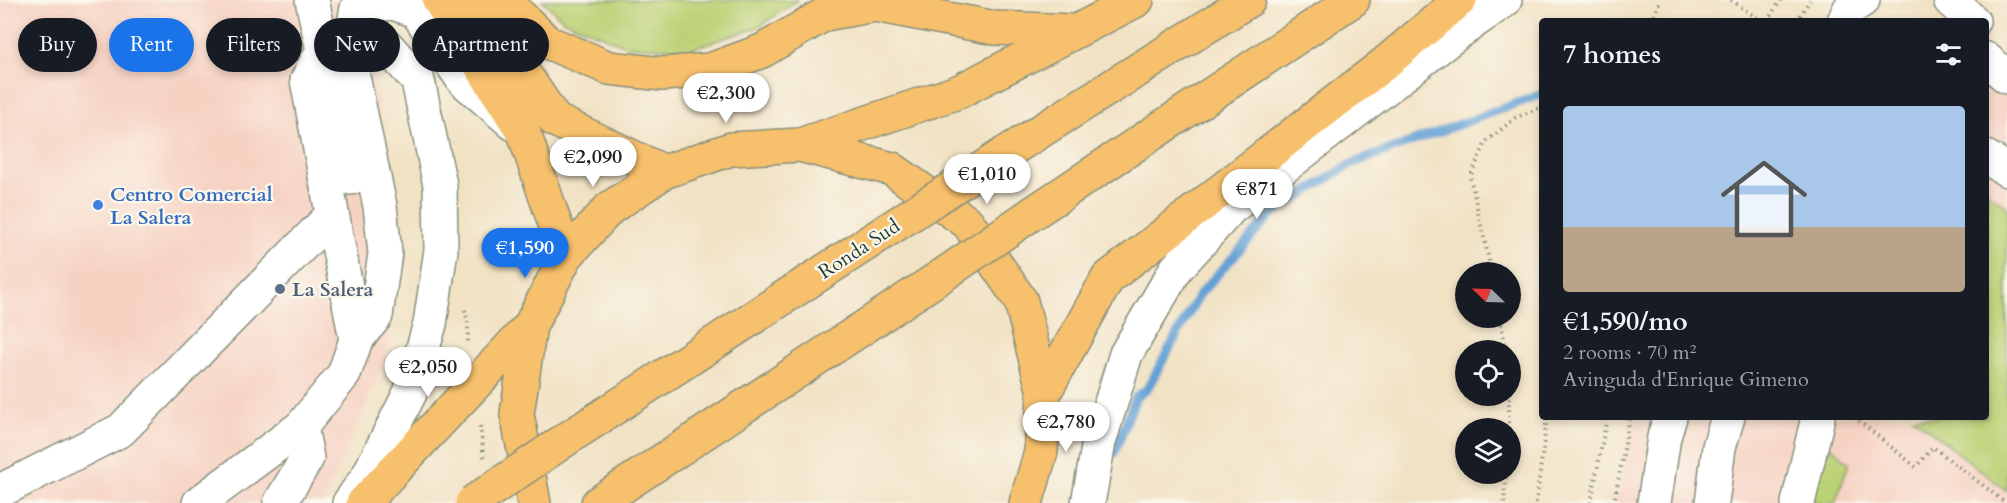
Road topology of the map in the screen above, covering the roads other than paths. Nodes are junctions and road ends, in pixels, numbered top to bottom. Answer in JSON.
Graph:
{"nodes":[{"id":1,"x":312,"y":0,"type":"edge"},
{"id":2,"x":439,"y":0,"type":"edge"},
{"id":3,"x":475,"y":0,"type":"edge"},
{"id":4,"x":504,"y":0,"type":"edge"},
{"id":5,"x":1137,"y":0,"type":"edge"},
{"id":6,"x":1249,"y":0,"type":"edge"},
{"id":7,"x":1353,"y":0,"type":"edge"},
{"id":8,"x":1460,"y":0,"type":"edge"},
{"id":9,"x":1480,"y":0,"type":"edge"},
{"id":10,"x":1505,"y":0,"type":"edge"},
{"id":11,"x":1863,"y":0,"type":"edge"},
{"id":12,"x":1950,"y":0,"type":"edge"},
{"id":13,"x":1977,"y":0,"type":"edge"},
{"id":14,"x":320,"y":18,"type":"edge"},
{"id":15,"x":352,"y":18,"type":"edge"},
{"id":16,"x":1845,"y":18,"type":"edge"},
{"id":17,"x":1970,"y":18,"type":"edge"},
{"id":18,"x":1974,"y":18,"type":"edge"},
{"id":19,"x":1074,"y":32,"type":"junction"},
{"id":20,"x":400,"y":61,"type":"edge"},
{"id":21,"x":1989,"y":62,"type":"edge"},
{"id":22,"x":1384,"y":64,"type":"junction"},
{"id":23,"x":315,"y":72,"type":"edge"},
{"id":24,"x":338,"y":72,"type":"edge"},
{"id":25,"x":341,"y":72,"type":"edge"},
{"id":26,"x":2007,"y":77,"type":"edge"},
{"id":27,"x":525,"y":133,"type":"junction"},
{"id":28,"x":800,"y":145,"type":"junction"},
{"id":29,"x":1989,"y":159,"type":"edge"},
{"id":30,"x":2007,"y":170,"type":"edge"},
{"id":31,"x":664,"y":172,"type":"junction"},
{"id":32,"x":351,"y":178,"type":"dead end"},
{"id":33,"x":332,"y":215,"type":"junction"},
{"id":34,"x":566,"y":256,"type":"junction"},
{"id":35,"x":530,"y":326,"type":"junction"},
{"id":36,"x":356,"y":340,"type":"junction"},
{"id":37,"x":1044,"y":393,"type":"junction"},
{"id":38,"x":1669,"y":420,"type":"edge"},
{"id":39,"x":1727,"y":420,"type":"edge"},
{"id":40,"x":1817,"y":420,"type":"edge"},
{"id":41,"x":301,"y":427,"type":"junction"},
{"id":42,"x":0,"y":490,"type":"edge"},
{"id":43,"x":599,"y":502,"type":"edge"},
{"id":44,"x":199,"y":503,"type":"edge"},
{"id":45,"x":280,"y":503,"type":"edge"},
{"id":46,"x":349,"y":503,"type":"edge"},
{"id":47,"x":363,"y":503,"type":"edge"},
{"id":48,"x":472,"y":503,"type":"edge"},
{"id":49,"x":534,"y":503,"type":"edge"},
{"id":50,"x":1026,"y":503,"type":"edge"},
{"id":51,"x":1088,"y":503,"type":"edge"},
{"id":52,"x":1654,"y":503,"type":"edge"},
{"id":53,"x":1712,"y":503,"type":"edge"},
{"id":54,"x":1798,"y":503,"type":"edge"}],
"edges":[{"from":1,"to":14,"type":"street"},
{"from":2,"to":27,"type":"main road"},
{"from":3,"to":31,"type":"main road"},
{"from":4,"to":19,"type":"main road"},
{"from":5,"to":19,"type":"main road"},
{"from":6,"to":48,"type":"main road","name":"Ronda Sud","bridge":true},
{"from":7,"to":43,"type":"main road","bridge":true},
{"from":8,"to":22,"type":"main road"},
{"from":9,"to":22,"type":"street"},
{"from":10,"to":51,"type":"street"},
{"from":11,"to":16,"type":"street"},
{"from":12,"to":17,"type":"street"},
{"from":13,"to":18,"type":"street"},
{"from":15,"to":27,"type":"street"},
{"from":19,"to":28,"type":"main road"},
{"from":20,"to":46,"type":"street"},
{"from":21,"to":26,"type":"street"},
{"from":22,"to":37,"type":"main road"},
{"from":23,"to":33,"type":"street"},
{"from":24,"to":32,"type":"street"},
{"from":25,"to":36,"type":"street"},
{"from":27,"to":34,"type":"main road"},
{"from":28,"to":31,"type":"main road"},
{"from":28,"to":37,"type":"main road"},
{"from":29,"to":30,"type":"street"},
{"from":31,"to":34,"type":"main road"},
{"from":33,"to":36,"type":"street"},
{"from":33,"to":42,"type":"street"},
{"from":34,"to":35,"type":"main road"},
{"from":35,"to":47,"type":"main road"},
{"from":35,"to":49,"type":"main road"},
{"from":36,"to":41,"type":"street"},
{"from":37,"to":50,"type":"main road"},
{"from":38,"to":52,"type":"street"},
{"from":39,"to":53,"type":"street"},
{"from":40,"to":54,"type":"street"},
{"from":41,"to":44,"type":"street"},
{"from":41,"to":45,"type":"street"}]}
